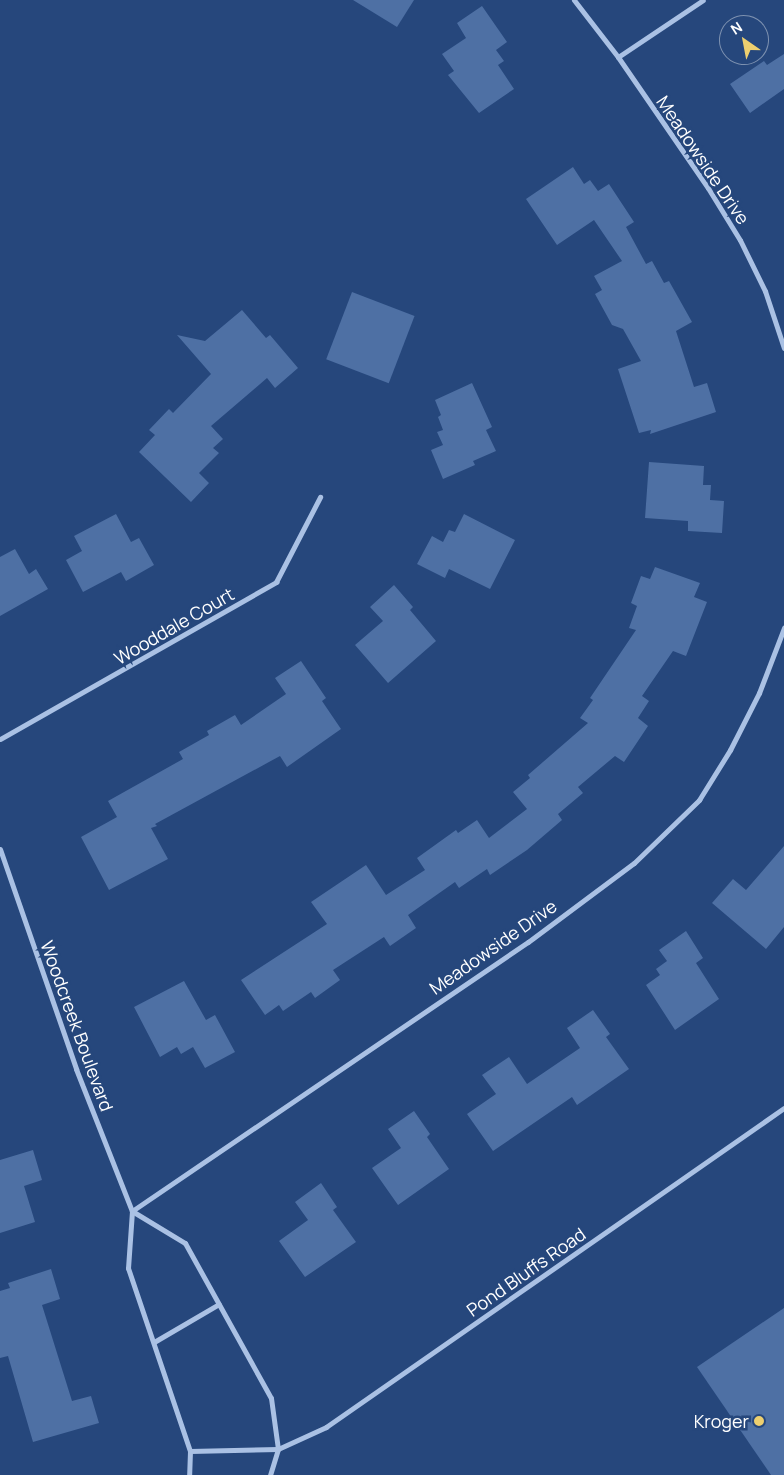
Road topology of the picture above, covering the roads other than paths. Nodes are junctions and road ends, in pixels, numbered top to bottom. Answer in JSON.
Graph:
{"nodes":[{"id":1,"x":574,"y":0,"type":"edge"},
{"id":2,"x":703,"y":0,"type":"edge"},
{"id":3,"x":618,"y":57,"type":"junction"},
{"id":4,"x":784,"y":348,"type":"edge"},
{"id":5,"x":320,"y":497,"type":"dead end"},
{"id":6,"x":784,"y":628,"type":"edge"},
{"id":7,"x":0,"y":739,"type":"edge"},
{"id":8,"x":0,"y":849,"type":"edge"},
{"id":9,"x":784,"y":1108,"type":"edge"},
{"id":10,"x":132,"y":1211,"type":"junction"},
{"id":11,"x":219,"y":1304,"type":"junction"},
{"id":12,"x":154,"y":1342,"type":"junction"},
{"id":13,"x":278,"y":1449,"type":"junction"},
{"id":14,"x":190,"y":1451,"type":"junction"},
{"id":15,"x":189,"y":1475,"type":"edge"},
{"id":16,"x":270,"y":1475,"type":"edge"}],
"edges":[{"from":1,"to":3,"type":"street","name":"Meadowside Drive"},
{"from":2,"to":3,"type":"street"},
{"from":3,"to":4,"type":"street","name":"Meadowside Drive"},
{"from":5,"to":7,"type":"street","name":"Wooddale Court"},
{"from":6,"to":10,"type":"street","name":"Meadowside Drive"},
{"from":8,"to":10,"type":"street","name":"Woodcreek Boulevard"},
{"from":9,"to":13,"type":"street","name":"Pond Bluffs Road"},
{"from":10,"to":11,"type":"street"},
{"from":10,"to":12,"type":"street","name":"Woodcreek Boulevard"},
{"from":11,"to":12,"type":"street"},
{"from":11,"to":13,"type":"street"},
{"from":12,"to":14,"type":"street","name":"Woodcreek Boulevard"},
{"from":13,"to":14,"type":"street"},
{"from":13,"to":16,"type":"street"},
{"from":14,"to":15,"type":"street","name":"Woodcreek Boulevard"}]}
